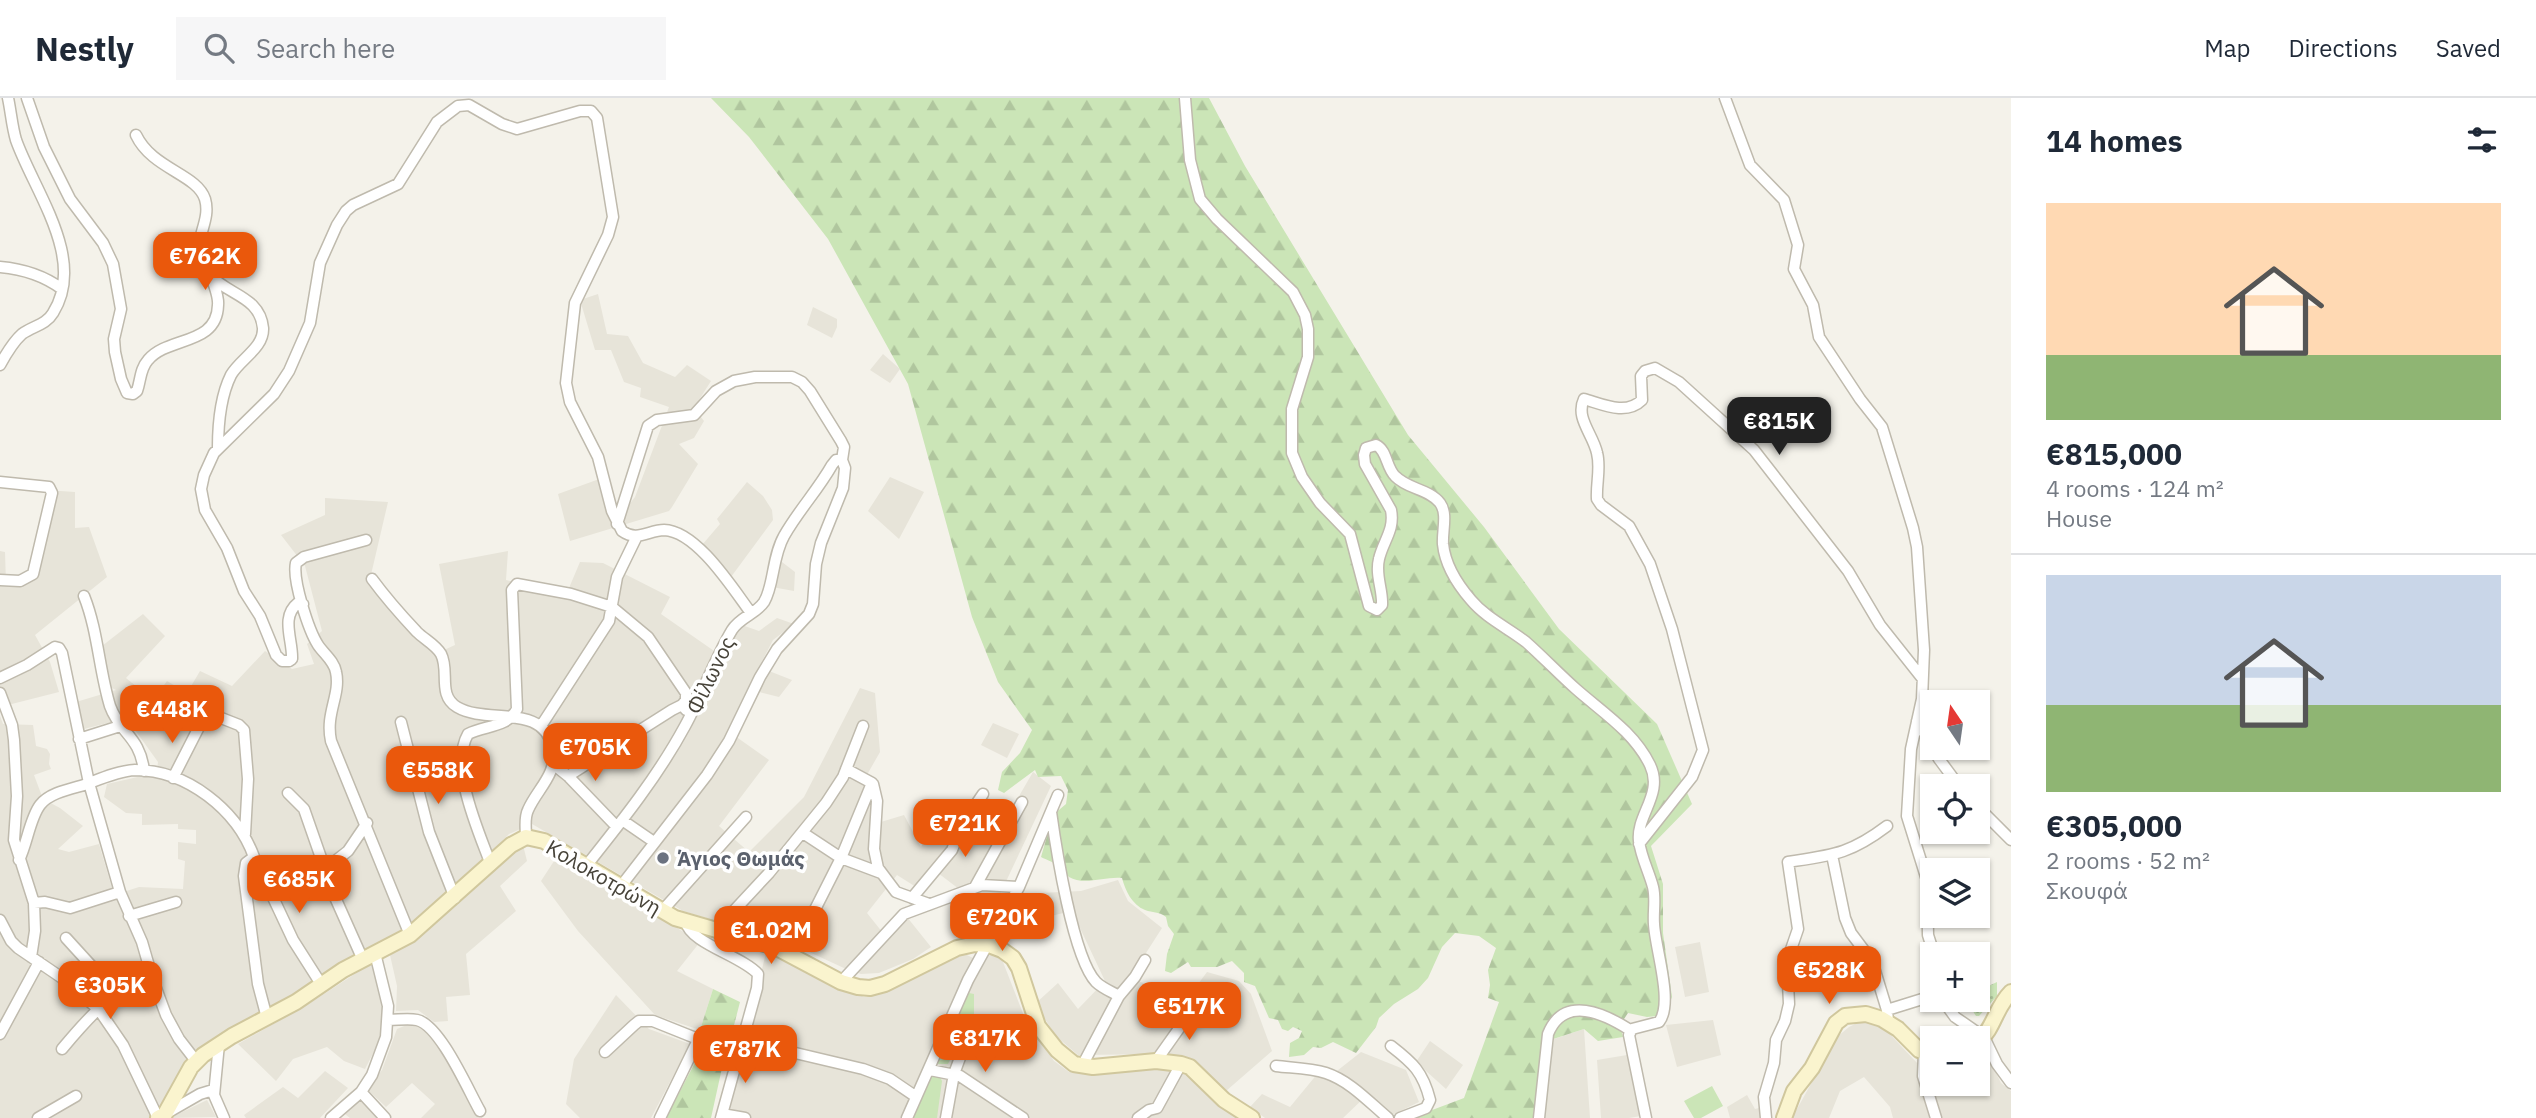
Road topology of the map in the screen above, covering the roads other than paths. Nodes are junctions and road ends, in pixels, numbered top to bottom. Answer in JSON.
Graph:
{"nodes":[{"id":1,"x":8,"y":98,"type":"edge"},
{"id":2,"x":27,"y":98,"type":"edge"},
{"id":3,"x":1185,"y":98,"type":"edge"},
{"id":4,"x":1725,"y":98,"type":"edge"},
{"id":5,"x":136,"y":135,"type":"dead end"},
{"id":6,"x":0,"y":267,"type":"edge"},
{"id":7,"x":212,"y":278,"type":"junction"},
{"id":8,"x":62,"y":289,"type":"junction"},
{"id":9,"x":0,"y":365,"type":"edge"},
{"id":10,"x":218,"y":448,"type":"junction"},
{"id":11,"x":843,"y":464,"type":"junction"},
{"id":12,"x":0,"y":482,"type":"edge"},
{"id":13,"x":617,"y":524,"type":"junction"},
{"id":14,"x":637,"y":536,"type":"junction"},
{"id":15,"x":366,"y":540,"type":"dead end"},
{"id":16,"x":372,"y":579,"type":"dead end"},
{"id":17,"x":0,"y":580,"type":"edge"},
{"id":18,"x":84,"y":596,"type":"dead end"},
{"id":19,"x":303,"y":604,"type":"junction"},
{"id":20,"x":612,"y":607,"type":"junction"},
{"id":21,"x":751,"y":613,"type":"junction"},
{"id":22,"x":0,"y":678,"type":"edge"},
{"id":23,"x":1922,"y":678,"type":"junction"},
{"id":24,"x":0,"y":693,"type":"edge"},
{"id":25,"x":187,"y":696,"type":"dead end"},
{"id":26,"x":682,"y":705,"type":"junction"},
{"id":27,"x":690,"y":715,"type":"junction"},
{"id":28,"x":513,"y":717,"type":"junction"},
{"id":29,"x":1917,"y":721,"type":"junction"},
{"id":30,"x":401,"y":722,"type":"dead end"},
{"id":31,"x":120,"y":726,"type":"junction"},
{"id":32,"x":541,"y":726,"type":"junction"},
{"id":33,"x":863,"y":726,"type":"dead end"},
{"id":34,"x":199,"y":727,"type":"dead end"},
{"id":35,"x":79,"y":739,"type":"junction"},
{"id":36,"x":553,"y":764,"type":"junction"},
{"id":37,"x":846,"y":769,"type":"junction"},
{"id":38,"x":144,"y":771,"type":"junction"},
{"id":39,"x":1950,"y":774,"type":"edge"},
{"id":40,"x":568,"y":776,"type":"junction"},
{"id":41,"x":173,"y":778,"type":"junction"},
{"id":42,"x":89,"y":783,"type":"junction"},
{"id":43,"x":872,"y":783,"type":"junction"},
{"id":44,"x":288,"y":793,"type":"dead end"},
{"id":45,"x":983,"y":794,"type":"dead end"},
{"id":46,"x":1058,"y":795,"type":"dead end"},
{"id":47,"x":1022,"y":802,"type":"dead end"},
{"id":48,"x":1051,"y":812,"type":"junction"},
{"id":49,"x":746,"y":817,"type":"dead end"},
{"id":50,"x":1990,"y":819,"type":"edge"},
{"id":51,"x":367,"y":823,"type":"junction"},
{"id":52,"x":619,"y":824,"type":"junction"},
{"id":53,"x":1887,"y":826,"type":"dead end"},
{"id":54,"x":803,"y":833,"type":"junction"},
{"id":55,"x":245,"y":834,"type":"junction"},
{"id":56,"x":526,"y":837,"type":"junction"},
{"id":57,"x":2011,"y":840,"type":"edge"},
{"id":58,"x":654,"y":842,"type":"junction"},
{"id":59,"x":1639,"y":844,"type":"junction"},
{"id":60,"x":1832,"y":855,"type":"junction"},
{"id":61,"x":254,"y":857,"type":"junction"},
{"id":62,"x":841,"y":858,"type":"junction"},
{"id":63,"x":19,"y":860,"type":"junction"},
{"id":64,"x":491,"y":864,"type":"junction"},
{"id":65,"x":587,"y":865,"type":"junction"},
{"id":66,"x":325,"y":869,"type":"junction"},
{"id":67,"x":881,"y":873,"type":"junction"},
{"id":68,"x":621,"y":886,"type":"junction"},
{"id":69,"x":975,"y":887,"type":"junction"},
{"id":70,"x":1019,"y":887,"type":"junction"},
{"id":71,"x":120,"y":892,"type":"junction"},
{"id":72,"x":454,"y":898,"type":"junction"},
{"id":73,"x":912,"y":898,"type":"junction"},
{"id":74,"x":176,"y":902,"type":"dead end"},
{"id":75,"x":34,"y":903,"type":"junction"},
{"id":76,"x":929,"y":904,"type":"junction"},
{"id":77,"x":662,"y":911,"type":"junction"},
{"id":78,"x":130,"y":916,"type":"junction"},
{"id":79,"x":0,"y":920,"type":"edge"},
{"id":80,"x":686,"y":922,"type":"junction"},
{"id":81,"x":716,"y":930,"type":"junction"},
{"id":82,"x":410,"y":935,"type":"junction"},
{"id":83,"x":66,"y":938,"type":"dead end"},
{"id":84,"x":1930,"y":942,"type":"edge"},
{"id":85,"x":989,"y":945,"type":"junction"},
{"id":86,"x":792,"y":955,"type":"junction"},
{"id":87,"x":369,"y":956,"type":"junction"},
{"id":88,"x":35,"y":959,"type":"junction"},
{"id":89,"x":1145,"y":960,"type":"dead end"},
{"id":90,"x":152,"y":977,"type":"junction"},
{"id":91,"x":841,"y":982,"type":"junction"},
{"id":92,"x":321,"y":984,"type":"junction"},
{"id":93,"x":2011,"y":992,"type":"edge"},
{"id":94,"x":117,"y":994,"type":"junction"},
{"id":95,"x":1119,"y":996,"type":"junction"},
{"id":96,"x":1920,"y":1001,"type":"edge"},
{"id":97,"x":99,"y":1010,"type":"junction"},
{"id":98,"x":1952,"y":1012,"type":"edge"},
{"id":99,"x":1218,"y":1014,"type":"dead end"},
{"id":100,"x":1888,"y":1016,"type":"junction"},
{"id":101,"x":267,"y":1018,"type":"junction"},
{"id":102,"x":950,"y":1019,"type":"junction"},
{"id":103,"x":389,"y":1020,"type":"junction"},
{"id":104,"x":1965,"y":1026,"type":"edge"},
{"id":105,"x":1989,"y":1026,"type":"edge"},
{"id":106,"x":1630,"y":1030,"type":"junction"},
{"id":107,"x":0,"y":1034,"type":"edge"},
{"id":108,"x":698,"y":1040,"type":"junction"},
{"id":109,"x":712,"y":1043,"type":"junction"},
{"id":110,"x":219,"y":1044,"type":"junction"},
{"id":111,"x":740,"y":1045,"type":"junction"},
{"id":112,"x":1391,"y":1046,"type":"dead end"},
{"id":113,"x":1920,"y":1046,"type":"edge"},
{"id":114,"x":62,"y":1049,"type":"dead end"},
{"id":115,"x":605,"y":1052,"type":"dead end"},
{"id":116,"x":1990,"y":1054,"type":"edge"},
{"id":117,"x":196,"y":1061,"type":"junction"},
{"id":118,"x":1157,"y":1061,"type":"junction"},
{"id":119,"x":1181,"y":1064,"type":"junction"},
{"id":120,"x":1082,"y":1066,"type":"junction"},
{"id":121,"x":1276,"y":1066,"type":"dead end"},
{"id":122,"x":733,"y":1068,"type":"junction"},
{"id":123,"x":930,"y":1070,"type":"junction"},
{"id":124,"x":954,"y":1074,"type":"junction"},
{"id":125,"x":2011,"y":1083,"type":"edge"},
{"id":126,"x":213,"y":1090,"type":"junction"},
{"id":127,"x":360,"y":1093,"type":"junction"},
{"id":128,"x":76,"y":1096,"type":"dead end"},
{"id":129,"x":915,"y":1096,"type":"junction"},
{"id":130,"x":1929,"y":1096,"type":"edge"},
{"id":131,"x":480,"y":1111,"type":"dead end"},
{"id":132,"x":1157,"y":1113,"type":"edge"},
{"id":133,"x":721,"y":1116,"type":"edge"},
{"id":134,"x":160,"y":1117,"type":"edge"},
{"id":135,"x":38,"y":1118,"type":"edge"},
{"id":136,"x":224,"y":1118,"type":"edge"},
{"id":137,"x":331,"y":1118,"type":"edge"},
{"id":138,"x":386,"y":1118,"type":"edge"},
{"id":139,"x":660,"y":1118,"type":"edge"},
{"id":140,"x":745,"y":1118,"type":"edge"},
{"id":141,"x":907,"y":1118,"type":"edge"},
{"id":142,"x":946,"y":1118,"type":"edge"},
{"id":143,"x":1023,"y":1118,"type":"edge"},
{"id":144,"x":1138,"y":1118,"type":"edge"},
{"id":145,"x":1252,"y":1118,"type":"edge"},
{"id":146,"x":1388,"y":1118,"type":"edge"},
{"id":147,"x":1400,"y":1118,"type":"edge"},
{"id":148,"x":1539,"y":1118,"type":"edge"},
{"id":149,"x":1646,"y":1118,"type":"edge"},
{"id":150,"x":1766,"y":1118,"type":"edge"},
{"id":151,"x":1784,"y":1118,"type":"edge"},
{"id":152,"x":1936,"y":1118,"type":"edge"}],
"edges":[{"from":1,"to":8,"type":"street"},
{"from":2,"to":7,"type":"street"},
{"from":3,"to":59,"type":"street"},
{"from":4,"to":23,"type":"street"},
{"from":5,"to":7,"type":"street"},
{"from":6,"to":8,"type":"street"},
{"from":7,"to":10,"type":"street"},
{"from":8,"to":9,"type":"street"},
{"from":10,"to":13,"type":"street"},
{"from":10,"to":19,"type":"street"},
{"from":11,"to":13,"type":"street"},
{"from":11,"to":21,"type":"street","name":"Φίλωνος"},
{"from":11,"to":58,"type":"street"},
{"from":12,"to":17,"type":"street"},
{"from":13,"to":14,"type":"street"},
{"from":14,"to":20,"type":"street"},
{"from":14,"to":21,"type":"street"},
{"from":15,"to":19,"type":"street"},
{"from":16,"to":28,"type":"street"},
{"from":18,"to":31,"type":"street"},
{"from":19,"to":51,"type":"street"},
{"from":20,"to":26,"type":"street"},
{"from":20,"to":28,"type":"street"},
{"from":20,"to":32,"type":"street"},
{"from":21,"to":27,"type":"street","name":"Φίλωνος"},
{"from":22,"to":35,"type":"street"},
{"from":23,"to":29,"type":"street"},
{"from":23,"to":59,"type":"street"},
{"from":24,"to":63,"type":"street"},
{"from":25,"to":55,"type":"street"},
{"from":26,"to":27,"type":"street"},
{"from":26,"to":40,"type":"street"},
{"from":27,"to":52,"type":"street","name":"Φίλωνος"},
{"from":28,"to":32,"type":"street"},
{"from":28,"to":64,"type":"street"},
{"from":29,"to":39,"type":"street"},
{"from":29,"to":84,"type":"street"},
{"from":30,"to":72,"type":"street"},
{"from":31,"to":35,"type":"street"},
{"from":31,"to":38,"type":"street"},
{"from":32,"to":36,"type":"street"},
{"from":33,"to":37,"type":"street"},
{"from":34,"to":41,"type":"street"},
{"from":35,"to":42,"type":"street"},
{"from":36,"to":40,"type":"street"},
{"from":36,"to":56,"type":"street"},
{"from":37,"to":43,"type":"street"},
{"from":37,"to":54,"type":"street"},
{"from":38,"to":41,"type":"street"},
{"from":38,"to":42,"type":"street"},
{"from":40,"to":52,"type":"street"},
{"from":41,"to":55,"type":"street"},
{"from":42,"to":63,"type":"street"},
{"from":42,"to":71,"type":"street"},
{"from":43,"to":62,"type":"street"},
{"from":43,"to":67,"type":"street"},
{"from":44,"to":66,"type":"street"},
{"from":45,"to":73,"type":"street"},
{"from":46,"to":48,"type":"street"},
{"from":47,"to":69,"type":"street"},
{"from":48,"to":70,"type":"street"},
{"from":48,"to":95,"type":"street"},
{"from":49,"to":77,"type":"street"},
{"from":50,"to":57,"type":"street"},
{"from":51,"to":66,"type":"street"},
{"from":51,"to":82,"type":"street"},
{"from":52,"to":58,"type":"street"},
{"from":52,"to":65,"type":"street","name":"Φίλωνος"},
{"from":53,"to":60,"type":"street"},
{"from":54,"to":62,"type":"street"},
{"from":54,"to":81,"type":"street"},
{"from":55,"to":61,"type":"street"},
{"from":56,"to":64,"type":"street","name":"Κολοκοτρώνη"},
{"from":56,"to":65,"type":"street","name":"Κολοκοτρώνη"},
{"from":58,"to":68,"type":"street"},
{"from":59,"to":106,"type":"street"},
{"from":60,"to":100,"type":"street"},
{"from":60,"to":150,"type":"street"},
{"from":61,"to":92,"type":"street"},
{"from":61,"to":101,"type":"street"},
{"from":62,"to":67,"type":"street"},
{"from":62,"to":86,"type":"street"},
{"from":63,"to":75,"type":"street"},
{"from":64,"to":72,"type":"street","name":"Κολοκοτρώνη"},
{"from":65,"to":68,"type":"street","name":"Κολοκοτρώνη"},
{"from":66,"to":87,"type":"street"},
{"from":67,"to":73,"type":"street"},
{"from":68,"to":77,"type":"street","name":"Κολοκοτρώνη"},
{"from":69,"to":70,"type":"street"},
{"from":69,"to":76,"type":"street"},
{"from":70,"to":85,"type":"street"},
{"from":71,"to":75,"type":"street"},
{"from":71,"to":78,"type":"street"},
{"from":72,"to":82,"type":"street","name":"Κολοκοτρώνη"},
{"from":73,"to":76,"type":"street"},
{"from":74,"to":78,"type":"street"},
{"from":75,"to":88,"type":"street"},
{"from":76,"to":91,"type":"street"},
{"from":77,"to":80,"type":"street","name":"Κολοκοτρώνη"},
{"from":78,"to":90,"type":"street"},
{"from":79,"to":88,"type":"street"},
{"from":80,"to":81,"type":"street","name":"Κολοκοτρώνη"},
{"from":80,"to":111,"type":"street"},
{"from":81,"to":86,"type":"street","name":"Κολοκοτρώνη"},
{"from":82,"to":87,"type":"street","name":"Κολοκοτρώνη"},
{"from":83,"to":94,"type":"street"},
{"from":85,"to":91,"type":"street","name":"Κολοκοτρώνη"},
{"from":85,"to":102,"type":"street"},
{"from":85,"to":120,"type":"street"},
{"from":86,"to":91,"type":"street","name":"Κολοκοτρώνη"},
{"from":87,"to":92,"type":"street","name":"Κολοκοτρώνη"},
{"from":87,"to":103,"type":"street"},
{"from":88,"to":97,"type":"street"},
{"from":88,"to":107,"type":"street"},
{"from":89,"to":95,"type":"street"},
{"from":90,"to":94,"type":"street"},
{"from":90,"to":117,"type":"street"},
{"from":92,"to":101,"type":"street","name":"Κολοκοτρώνη"},
{"from":93,"to":105,"type":"street"},
{"from":94,"to":97,"type":"street"},
{"from":95,"to":120,"type":"street"},
{"from":96,"to":100,"type":"street"},
{"from":97,"to":114,"type":"street"},
{"from":97,"to":134,"type":"street"},
{"from":98,"to":104,"type":"street"},
{"from":99,"to":118,"type":"street"},
{"from":100,"to":113,"type":"street"},
{"from":100,"to":151,"type":"street"},
{"from":101,"to":110,"type":"street","name":"Κολοκοτρώνη"},
{"from":102,"to":123,"type":"street"},
{"from":102,"to":124,"type":"street"},
{"from":103,"to":127,"type":"street"},
{"from":103,"to":131,"type":"street"},
{"from":106,"to":148,"type":"street"},
{"from":106,"to":149,"type":"street"},
{"from":108,"to":109,"type":"street"},
{"from":108,"to":115,"type":"street"},
{"from":108,"to":139,"type":"street"},
{"from":109,"to":111,"type":"street"},
{"from":109,"to":122,"type":"street"},
{"from":110,"to":117,"type":"street","name":"Κολοκοτρώνη"},
{"from":110,"to":126,"type":"street"},
{"from":111,"to":122,"type":"street"},
{"from":111,"to":129,"type":"street"},
{"from":112,"to":147,"type":"street"},
{"from":116,"to":125,"type":"street"},
{"from":117,"to":134,"type":"street","name":"Κολοκοτρώνη"},
{"from":118,"to":119,"type":"street"},
{"from":118,"to":120,"type":"street"},
{"from":119,"to":132,"type":"street"},
{"from":119,"to":145,"type":"street"},
{"from":121,"to":146,"type":"street"},
{"from":122,"to":133,"type":"street"},
{"from":123,"to":124,"type":"street"},
{"from":123,"to":129,"type":"street"},
{"from":124,"to":142,"type":"street"},
{"from":124,"to":143,"type":"street"},
{"from":126,"to":134,"type":"street"},
{"from":126,"to":136,"type":"street"},
{"from":127,"to":137,"type":"street"},
{"from":127,"to":138,"type":"street"},
{"from":128,"to":135,"type":"street"},
{"from":129,"to":141,"type":"street"},
{"from":130,"to":152,"type":"street"},
{"from":132,"to":144,"type":"street"},
{"from":133,"to":140,"type":"street"}]}
